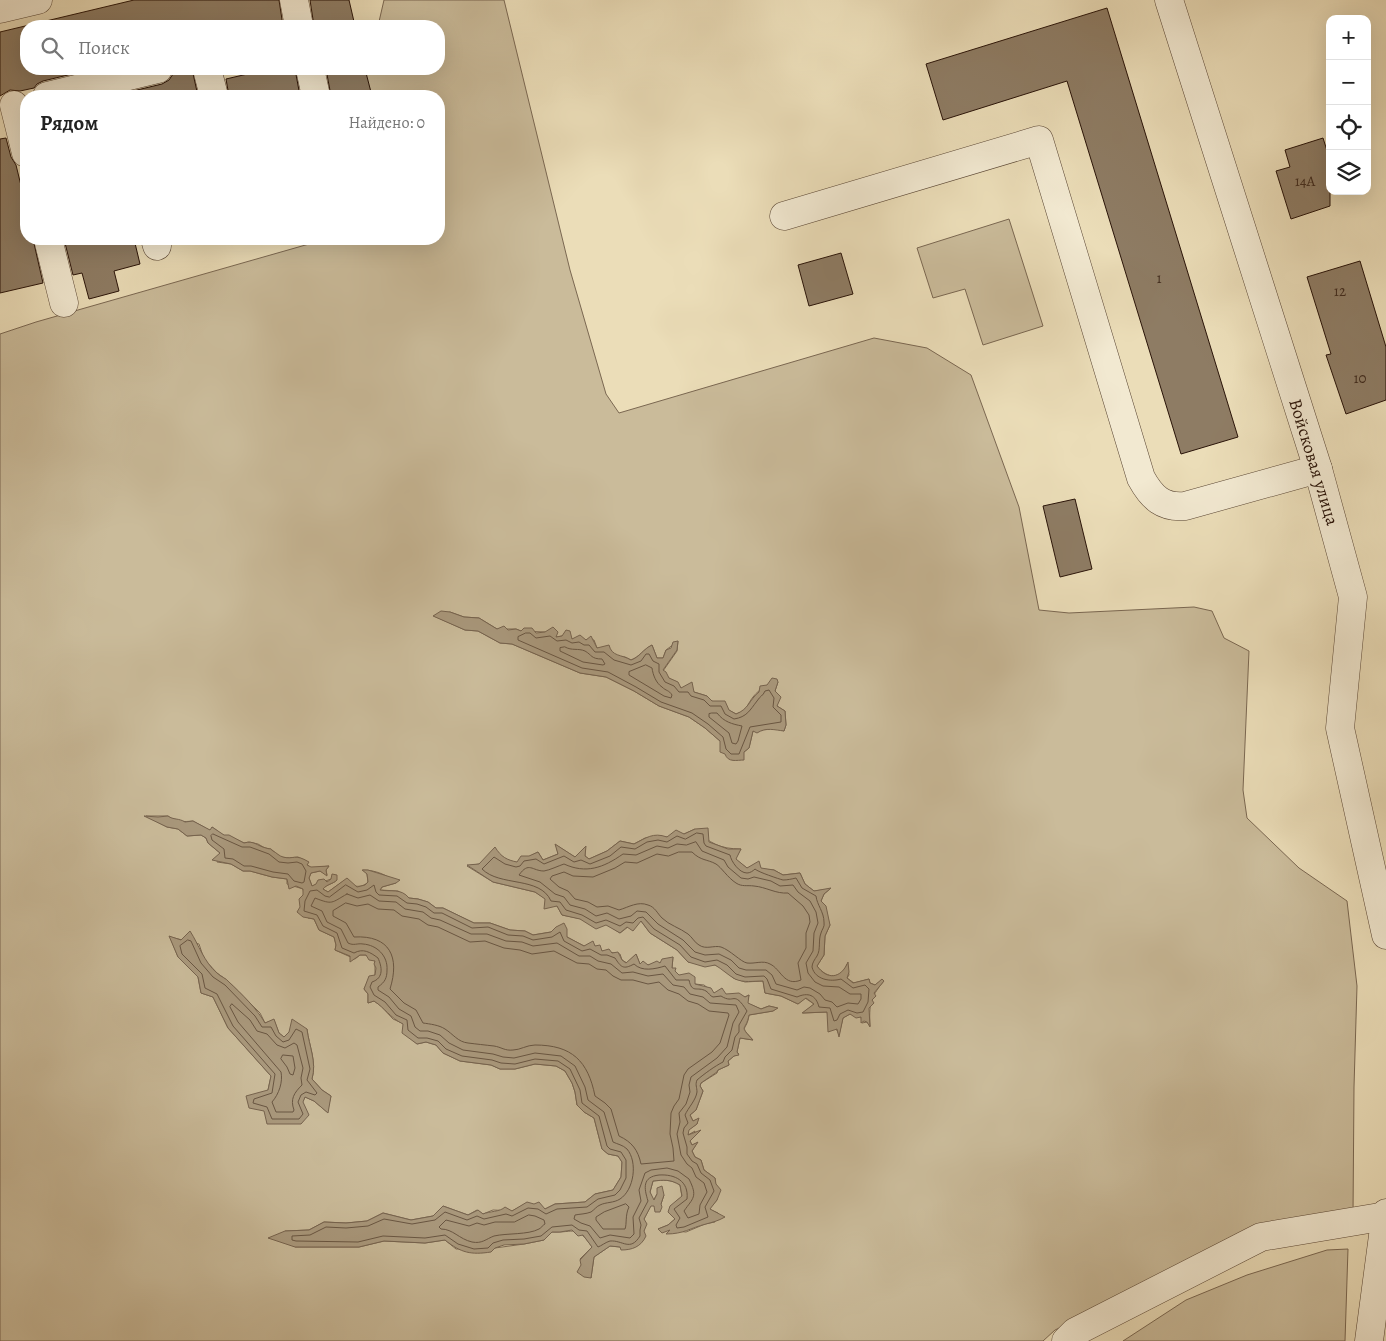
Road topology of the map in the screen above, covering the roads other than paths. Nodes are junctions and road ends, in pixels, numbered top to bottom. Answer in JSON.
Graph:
{"nodes":[{"id":1,"x":38,"y":0,"type":"edge"},
{"id":2,"x":294,"y":0,"type":"edge"},
{"id":3,"x":1170,"y":0,"type":"edge"},
{"id":4,"x":0,"y":9,"type":"edge"},
{"id":5,"x":298,"y":20,"type":"edge"},
{"id":6,"x":145,"y":75,"type":"edge"},
{"id":7,"x":209,"y":75,"type":"edge"},
{"id":8,"x":311,"y":75,"type":"edge"},
{"id":9,"x":116,"y":88,"type":"edge"},
{"id":10,"x":99,"y":90,"type":"edge"},
{"id":11,"x":212,"y":90,"type":"edge"},
{"id":12,"x":315,"y":90,"type":"edge"},
{"id":13,"x":13,"y":105,"type":"edge"},
{"id":14,"x":20,"y":131,"type":"edge"},
{"id":15,"x":784,"y":216,"type":"dead end"},
{"id":16,"x":50,"y":245,"type":"edge"},
{"id":17,"x":64,"y":303,"type":"dead end"},
{"id":18,"x":1318,"y":469,"type":"junction"},
{"id":19,"x":1386,"y":934,"type":"edge"},
{"id":20,"x":1386,"y":1215,"type":"edge"},
{"id":21,"x":1066,"y":1341,"type":"edge"},
{"id":22,"x":1369,"y":1341,"type":"edge"}],
"edges":[{"from":1,"to":4,"type":"street"},
{"from":2,"to":5,"type":"street"},
{"from":3,"to":18,"type":"street","name":"Войсковая улица"},
{"from":6,"to":9,"type":"street"},
{"from":7,"to":11,"type":"street"},
{"from":8,"to":12,"type":"street"},
{"from":9,"to":10,"type":"street"},
{"from":13,"to":14,"type":"street"},
{"from":15,"to":18,"type":"street"},
{"from":16,"to":17,"type":"street"},
{"from":18,"to":19,"type":"street","name":"Войсковая улица"},
{"from":20,"to":21,"type":"street"},
{"from":20,"to":22,"type":"street"}]}
